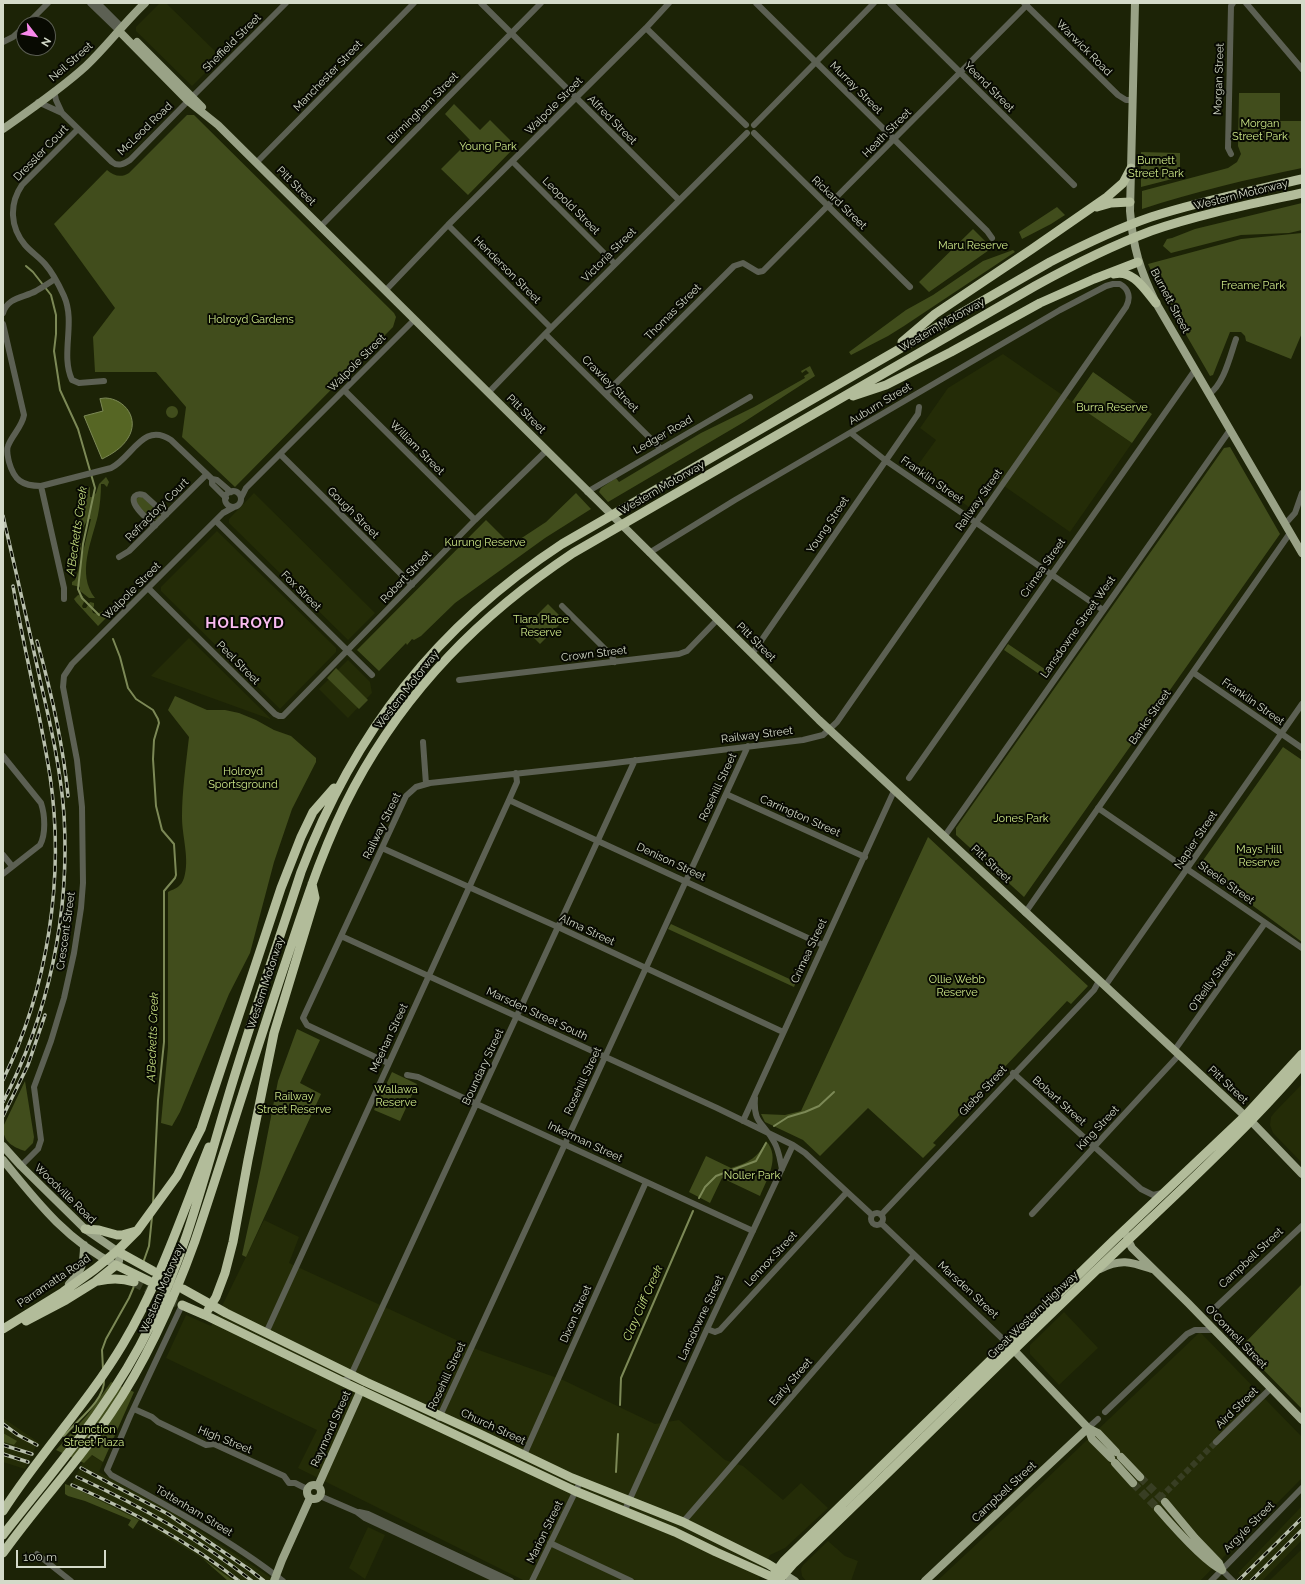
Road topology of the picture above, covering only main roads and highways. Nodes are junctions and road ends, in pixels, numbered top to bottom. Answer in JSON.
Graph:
{"nodes":[{"id":1,"x":145,"y":3,"type":"edge"},
{"id":2,"x":1135,"y":3,"type":"edge"},
{"id":3,"x":120,"y":29,"type":"junction"},
{"id":4,"x":3,"y":129,"type":"edge"},
{"id":5,"x":1131,"y":168,"type":"junction"},
{"id":6,"x":1302,"y":179,"type":"edge"},
{"id":7,"x":1302,"y":193,"type":"edge"},
{"id":8,"x":1130,"y":202,"type":"junction"},
{"id":9,"x":1090,"y":210,"type":"junction"},
{"id":10,"x":1138,"y":262,"type":"junction"},
{"id":11,"x":1094,"y":279,"type":"junction"},
{"id":12,"x":1156,"y":303,"type":"junction"},
{"id":13,"x":884,"y":357,"type":"junction"},
{"id":14,"x":836,"y":401,"type":"junction"},
{"id":15,"x":1302,"y":554,"type":"edge"},
{"id":16,"x":344,"y":776,"type":"junction"},
{"id":17,"x":312,"y":884,"type":"junction"},
{"id":18,"x":1302,"y":1054,"type":"edge"},
{"id":19,"x":1302,"y":1065,"type":"edge"},
{"id":20,"x":226,"y":1103,"type":"junction"},
{"id":21,"x":1248,"y":1119,"type":"junction"},
{"id":22,"x":3,"y":1146,"type":"edge"},
{"id":23,"x":3,"y":1160,"type":"edge"},
{"id":24,"x":21,"y":1166,"type":"junction"},
{"id":25,"x":1302,"y":1174,"type":"edge"},
{"id":26,"x":38,"y":1203,"type":"junction"},
{"id":27,"x":1133,"y":1222,"type":"junction"},
{"id":28,"x":84,"y":1230,"type":"junction"},
{"id":29,"x":137,"y":1231,"type":"junction"},
{"id":30,"x":1128,"y":1240,"type":"junction"},
{"id":31,"x":84,"y":1245,"type":"junction"},
{"id":32,"x":122,"y":1254,"type":"junction"},
{"id":33,"x":106,"y":1260,"type":"junction"},
{"id":34,"x":120,"y":1267,"type":"junction"},
{"id":35,"x":1154,"y":1270,"type":"junction"},
{"id":36,"x":1096,"y":1271,"type":"junction"},
{"id":37,"x":152,"y":1272,"type":"tunnel mouth"},
{"id":38,"x":149,"y":1281,"type":"tunnel mouth"},
{"id":39,"x":96,"y":1282,"type":"junction"},
{"id":40,"x":134,"y":1282,"type":"tunnel mouth"},
{"id":41,"x":183,"y":1289,"type":"dead end"},
{"id":42,"x":62,"y":1292,"type":"junction"},
{"id":43,"x":182,"y":1305,"type":"tunnel mouth"},
{"id":44,"x":211,"y":1305,"type":"junction"},
{"id":45,"x":205,"y":1315,"type":"junction"},
{"id":46,"x":3,"y":1329,"type":"edge"},
{"id":47,"x":3,"y":1336,"type":"edge"},
{"id":48,"x":1011,"y":1347,"type":"junction"},
{"id":49,"x":361,"y":1390,"type":"junction"},
{"id":50,"x":1302,"y":1420,"type":"edge"},
{"id":51,"x":1088,"y":1428,"type":"junction"},
{"id":52,"x":1137,"y":1480,"type":"tunnel mouth"},
{"id":53,"x":318,"y":1486,"type":"junction"},
{"id":54,"x":310,"y":1498,"type":"junction"},
{"id":55,"x":1165,"y":1502,"type":"tunnel mouth"},
{"id":56,"x":1158,"y":1509,"type":"tunnel mouth"},
{"id":57,"x":3,"y":1511,"type":"edge"},
{"id":58,"x":3,"y":1535,"type":"edge"},
{"id":59,"x":3,"y":1553,"type":"edge"},
{"id":60,"x":275,"y":1578,"type":"edge"},
{"id":61,"x":777,"y":1578,"type":"edge"},
{"id":62,"x":795,"y":1581,"type":"edge"},
{"id":63,"x":925,"y":1581,"type":"edge"}],
"edges":[{"from":1,"to":3,"type":"main road","name":"Neil Street"},
{"from":2,"to":5,"type":"main road","name":"Burnett Street"},
{"from":3,"to":4,"type":"main road","name":"Neil Street"},
{"from":3,"to":21,"type":"main road","name":"Pitt Street"},
{"from":5,"to":8,"type":"main road","name":"Burnett Street"},
{"from":5,"to":9,"type":"highway"},
{"from":6,"to":13,"type":"highway","name":"Western Motorway"},
{"from":7,"to":14,"type":"highway","name":"Western Motorway"},
{"from":8,"to":9,"type":"highway"},
{"from":8,"to":10,"type":"main road","name":"Burnett Street"},
{"from":9,"to":13,"type":"highway"},
{"from":10,"to":11,"type":"highway"},
{"from":10,"to":12,"type":"main road","name":"Burnett Street"},
{"from":11,"to":12,"type":"highway"},
{"from":11,"to":14,"type":"highway"},
{"from":12,"to":15,"type":"main road","name":"Burnett Street"},
{"from":13,"to":16,"type":"highway","name":"Western Motorway"},
{"from":14,"to":17,"type":"highway","name":"Western Motorway"},
{"from":16,"to":20,"type":"highway","name":"Western Motorway"},
{"from":16,"to":29,"type":"highway","name":"Parramatta Road"},
{"from":17,"to":44,"type":"highway"},
{"from":17,"to":59,"type":"highway","name":"Western Motorway"},
{"from":18,"to":21,"type":"highway","name":"Great Western Highway"},
{"from":19,"to":21,"type":"highway","name":"Great Western Highway"},
{"from":20,"to":57,"type":"highway","name":"Western Motorway"},
{"from":20,"to":58,"type":"highway","name":"Western Motorway"},
{"from":21,"to":25,"type":"main road","name":"Pitt Street"},
{"from":21,"to":27,"type":"highway","name":"Great Western Highway"},
{"from":21,"to":30,"type":"highway","name":"Great Western Highway"},
{"from":22,"to":24,"type":"main road","name":"Woodville Road"},
{"from":23,"to":26,"type":"main road","name":"Woodville Road"},
{"from":24,"to":26,"type":"main road"},
{"from":24,"to":28,"type":"main road","name":"Woodville Road"},
{"from":26,"to":31,"type":"main road","name":"Woodville Road"},
{"from":27,"to":30,"type":"main road"},
{"from":27,"to":48,"type":"highway","name":"Great Western Highway"},
{"from":28,"to":29,"type":"highway"},
{"from":28,"to":32,"type":"main road","name":"Woodville Road"},
{"from":29,"to":32,"type":"highway","name":"Parramatta Road"},
{"from":30,"to":35,"type":"main road","name":"O'Connell Street"},
{"from":30,"to":36,"type":"highway","name":"Great Western Highway"},
{"from":31,"to":33,"type":"main road","name":"Woodville Road"},
{"from":31,"to":42,"type":"main road"},
{"from":32,"to":33,"type":"highway","name":"Parramatta Road"},
{"from":32,"to":34,"type":"main road"},
{"from":32,"to":37,"type":"highway"},
{"from":33,"to":34,"type":"main road"},
{"from":33,"to":42,"type":"highway","name":"Parramatta Road"},
{"from":34,"to":38,"type":"highway"},
{"from":34,"to":39,"type":"highway","name":"Parramatta Road"},
{"from":35,"to":36,"type":"main road"},
{"from":35,"to":50,"type":"main road","name":"O'Connell Street"},
{"from":36,"to":48,"type":"highway","name":"Great Western Highway"},
{"from":39,"to":40,"type":"highway"},
{"from":39,"to":47,"type":"highway","name":"Parramatta Road"},
{"from":41,"to":44,"type":"highway","name":"Church Street"},
{"from":42,"to":46,"type":"highway","name":"Parramatta Road"},
{"from":43,"to":45,"type":"highway","name":"Church Street"},
{"from":44,"to":45,"type":"highway"},
{"from":44,"to":61,"type":"highway","name":"Church Street"},
{"from":45,"to":49,"type":"highway","name":"Church Street"},
{"from":48,"to":51,"type":"main road","name":"Marsden Street"},
{"from":48,"to":61,"type":"highway","name":"Great Western Highway"},
{"from":48,"to":61,"type":"highway","name":"Great Western Highway"},
{"from":49,"to":53,"type":"main road","name":"Raymond Street"},
{"from":49,"to":61,"type":"highway","name":"Church Street"},
{"from":51,"to":52,"type":"main road","name":"Marsden Street"},
{"from":51,"to":63,"type":"main road","name":"Campbell Street"},
{"from":53,"to":54,"type":"main road"},
{"from":53,"to":54,"type":"main road"},
{"from":54,"to":60,"type":"main road"},
{"from":55,"to":56,"type":"main road"},
{"from":61,"to":62,"type":"main road","name":"Church Street"}]}
